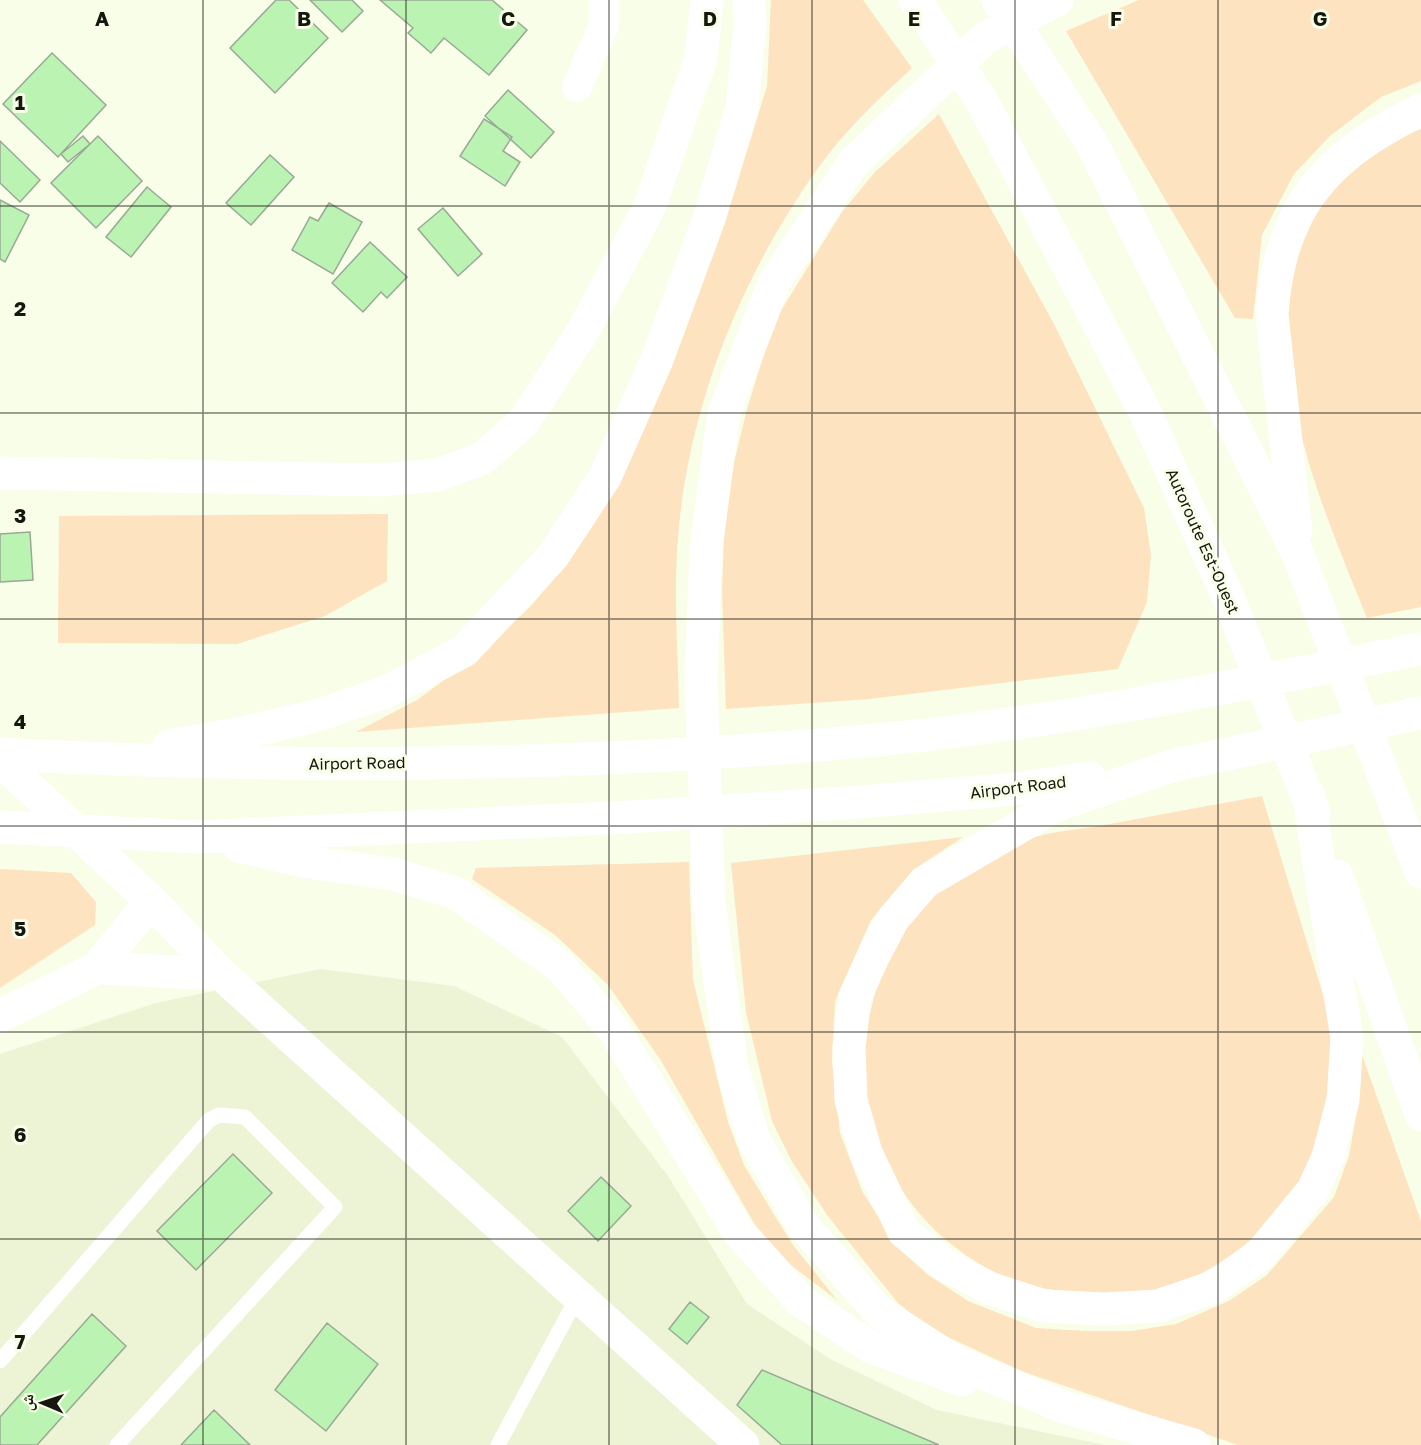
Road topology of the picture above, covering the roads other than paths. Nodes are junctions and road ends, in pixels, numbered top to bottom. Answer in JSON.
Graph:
{"nodes":[{"id":1,"x":604,"y":0,"type":"edge"},
{"id":2,"x":707,"y":0,"type":"edge"},
{"id":3,"x":749,"y":0,"type":"edge"},
{"id":4,"x":915,"y":0,"type":"edge"},
{"id":5,"x":998,"y":0,"type":"edge"},
{"id":6,"x":1056,"y":0,"type":"edge"},
{"id":7,"x":577,"y":87,"type":"dead end"},
{"id":8,"x":1421,"y":110,"type":"edge"},
{"id":9,"x":0,"y":473,"type":"edge"},
{"id":10,"x":1298,"y":554,"type":"junction"},
{"id":11,"x":1421,"y":649,"type":"edge"},
{"id":12,"x":1421,"y":713,"type":"edge"},
{"id":13,"x":0,"y":754,"type":"edge"},
{"id":14,"x":96,"y":759,"type":"junction"},
{"id":15,"x":0,"y":760,"type":"edge"},
{"id":16,"x":1175,"y":765,"type":"junction"},
{"id":17,"x":1308,"y":794,"type":"junction"},
{"id":18,"x":0,"y":827,"type":"edge"},
{"id":19,"x":180,"y":836,"type":"junction"},
{"id":20,"x":1421,"y":872,"type":"edge"},
{"id":21,"x":151,"y":901,"type":"junction"},
{"id":22,"x":97,"y":968,"type":"junction"},
{"id":23,"x":221,"y":974,"type":"junction"},
{"id":24,"x":0,"y":1016,"type":"edge"},
{"id":25,"x":1421,"y":1115,"type":"edge"},
{"id":26,"x":578,"y":1296,"type":"junction"},
{"id":27,"x":0,"y":1361,"type":"edge"},
{"id":28,"x":1064,"y":1407,"type":"junction"},
{"id":29,"x":117,"y":1445,"type":"edge"},
{"id":30,"x":498,"y":1445,"type":"edge"},
{"id":31,"x":744,"y":1445,"type":"edge"},
{"id":32,"x":1194,"y":1445,"type":"edge"}],
"edges":[{"from":1,"to":7,"type":"street"},
{"from":2,"to":9,"type":"main road"},
{"from":3,"to":14,"type":"main road"},
{"from":4,"to":17,"type":"main road","name":"Autoroute Est-Ouest"},
{"from":5,"to":10,"type":"main road"},
{"from":6,"to":28,"type":"main road"},
{"from":8,"to":10,"type":"main road"},
{"from":10,"to":20,"type":"main road"},
{"from":11,"to":14,"type":"main road","name":"Airport Road"},
{"from":12,"to":16,"type":"main road"},
{"from":13,"to":14,"type":"main road"},
{"from":15,"to":21,"type":"main road"},
{"from":16,"to":17,"type":"main road"},
{"from":16,"to":19,"type":"main road","name":"Airport Road"},
{"from":17,"to":25,"type":"main road","name":"Autoroute Est-Ouest"},
{"from":18,"to":19,"type":"main road"},
{"from":19,"to":28,"type":"main road"},
{"from":21,"to":22,"type":"main road"},
{"from":21,"to":23,"type":"main road"},
{"from":22,"to":23,"type":"main road"},
{"from":22,"to":24,"type":"main road"},
{"from":23,"to":26,"type":"main road"},
{"from":26,"to":30,"type":"lane"},
{"from":26,"to":31,"type":"main road"},
{"from":27,"to":29,"type":"lane"},
{"from":28,"to":32,"type":"main road"}]}
